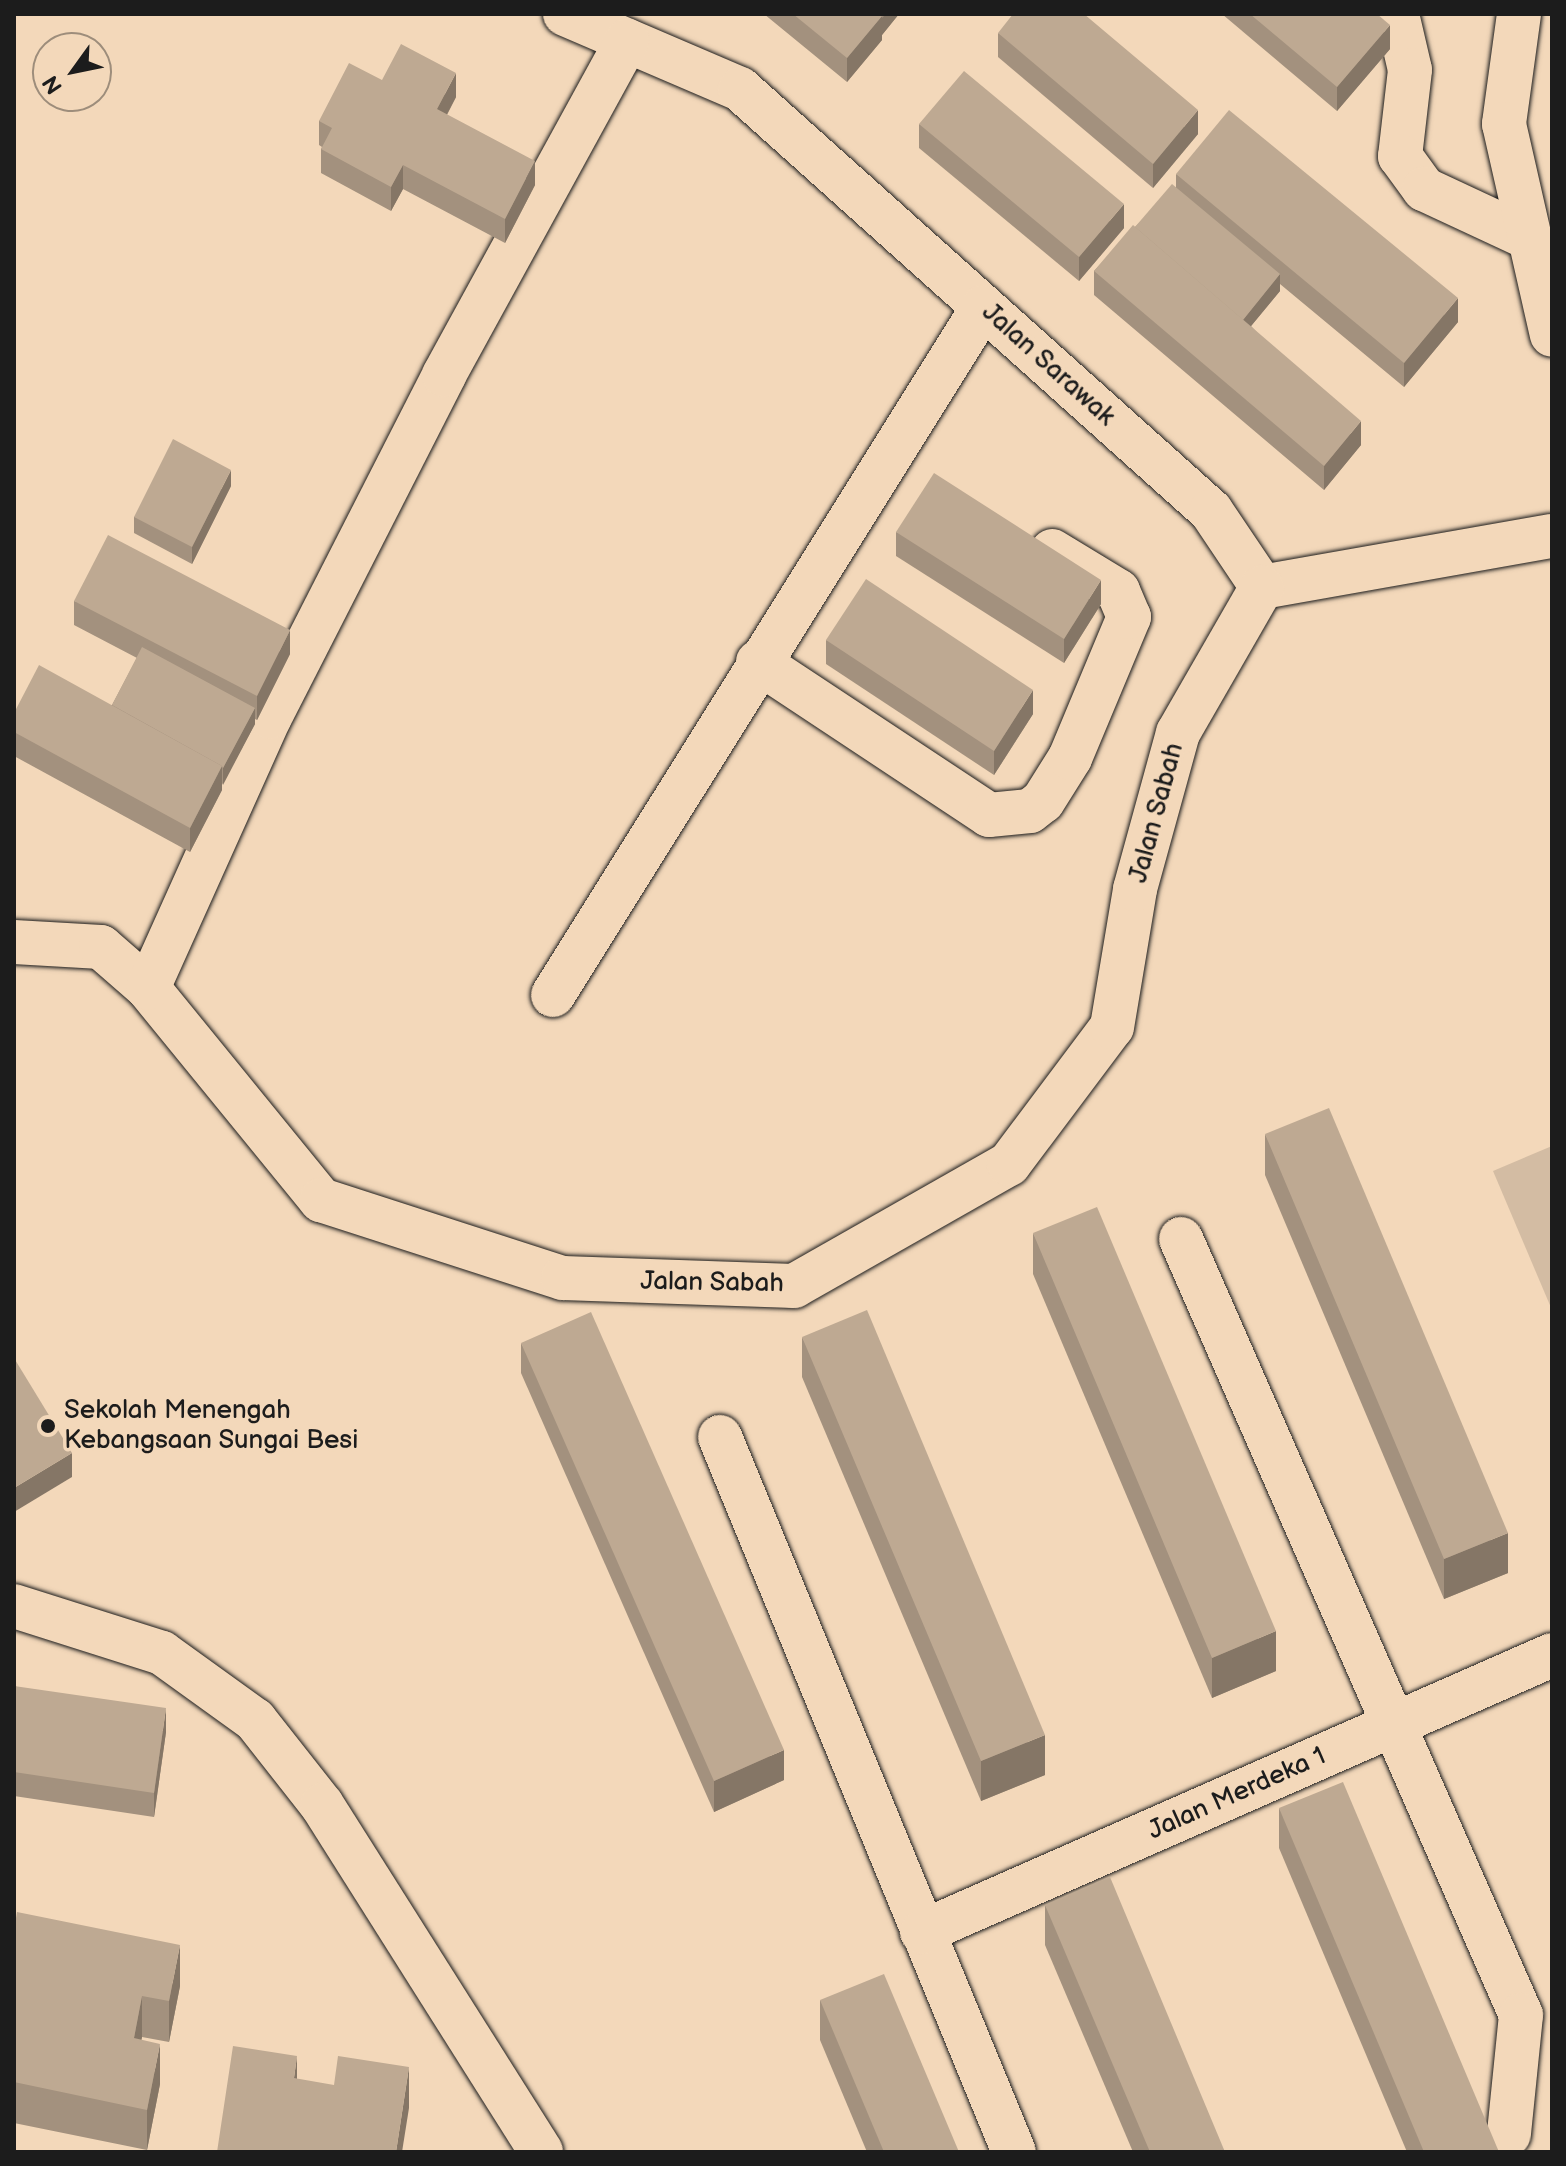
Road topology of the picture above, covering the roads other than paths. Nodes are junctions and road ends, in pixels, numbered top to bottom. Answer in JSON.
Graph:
{"nodes":[{"id":1,"x":565,"y":14,"type":"edge"},
{"id":2,"x":1397,"y":14,"type":"edge"},
{"id":3,"x":1519,"y":14,"type":"edge"},
{"id":4,"x":627,"y":41,"type":"junction"},
{"id":5,"x":1529,"y":238,"type":"junction"},
{"id":6,"x":983,"y":307,"type":"junction"},
{"id":7,"x":1552,"y":335,"type":"edge"},
{"id":8,"x":1023,"y":534,"type":"edge"},
{"id":9,"x":1552,"y":536,"type":"edge"},
{"id":10,"x":1262,"y":587,"type":"junction"},
{"id":11,"x":758,"y":662,"type":"junction"},
{"id":12,"x":14,"y":942,"type":"edge"},
{"id":13,"x":148,"y":988,"type":"junction"},
{"id":14,"x":553,"y":995,"type":"dead end"},
{"id":15,"x":1181,"y":1239,"type":"dead end"},
{"id":16,"x":720,"y":1437,"type":"dead end"},
{"id":17,"x":14,"y":1606,"type":"edge"},
{"id":18,"x":1552,"y":1655,"type":"edge"},
{"id":19,"x":1390,"y":1726,"type":"junction"},
{"id":20,"x":922,"y":1932,"type":"junction"},
{"id":21,"x":1509,"y":2134,"type":"dead end"},
{"id":22,"x":541,"y":2152,"type":"edge"},
{"id":23,"x":1014,"y":2152,"type":"edge"}],
"edges":[{"from":1,"to":4,"type":"street","name":"Jalan Sarawak"},
{"from":2,"to":5,"type":"street"},
{"from":3,"to":5,"type":"street"},
{"from":4,"to":6,"type":"street","name":"Jalan Sarawak"},
{"from":4,"to":13,"type":"street"},
{"from":5,"to":7,"type":"street"},
{"from":6,"to":10,"type":"street","name":"Jalan Sarawak"},
{"from":6,"to":11,"type":"street"},
{"from":8,"to":11,"type":"street"},
{"from":9,"to":10,"type":"street"},
{"from":10,"to":13,"type":"street","name":"Jalan Sabah"},
{"from":11,"to":14,"type":"street"},
{"from":12,"to":13,"type":"street","name":"Jalan Sabah"},
{"from":15,"to":19,"type":"street"},
{"from":16,"to":20,"type":"street"},
{"from":17,"to":22,"type":"street"},
{"from":18,"to":19,"type":"street","name":"Jalan Merdeka 1"},
{"from":19,"to":20,"type":"street","name":"Jalan Merdeka 1"},
{"from":19,"to":21,"type":"street"},
{"from":20,"to":23,"type":"street"}]}
